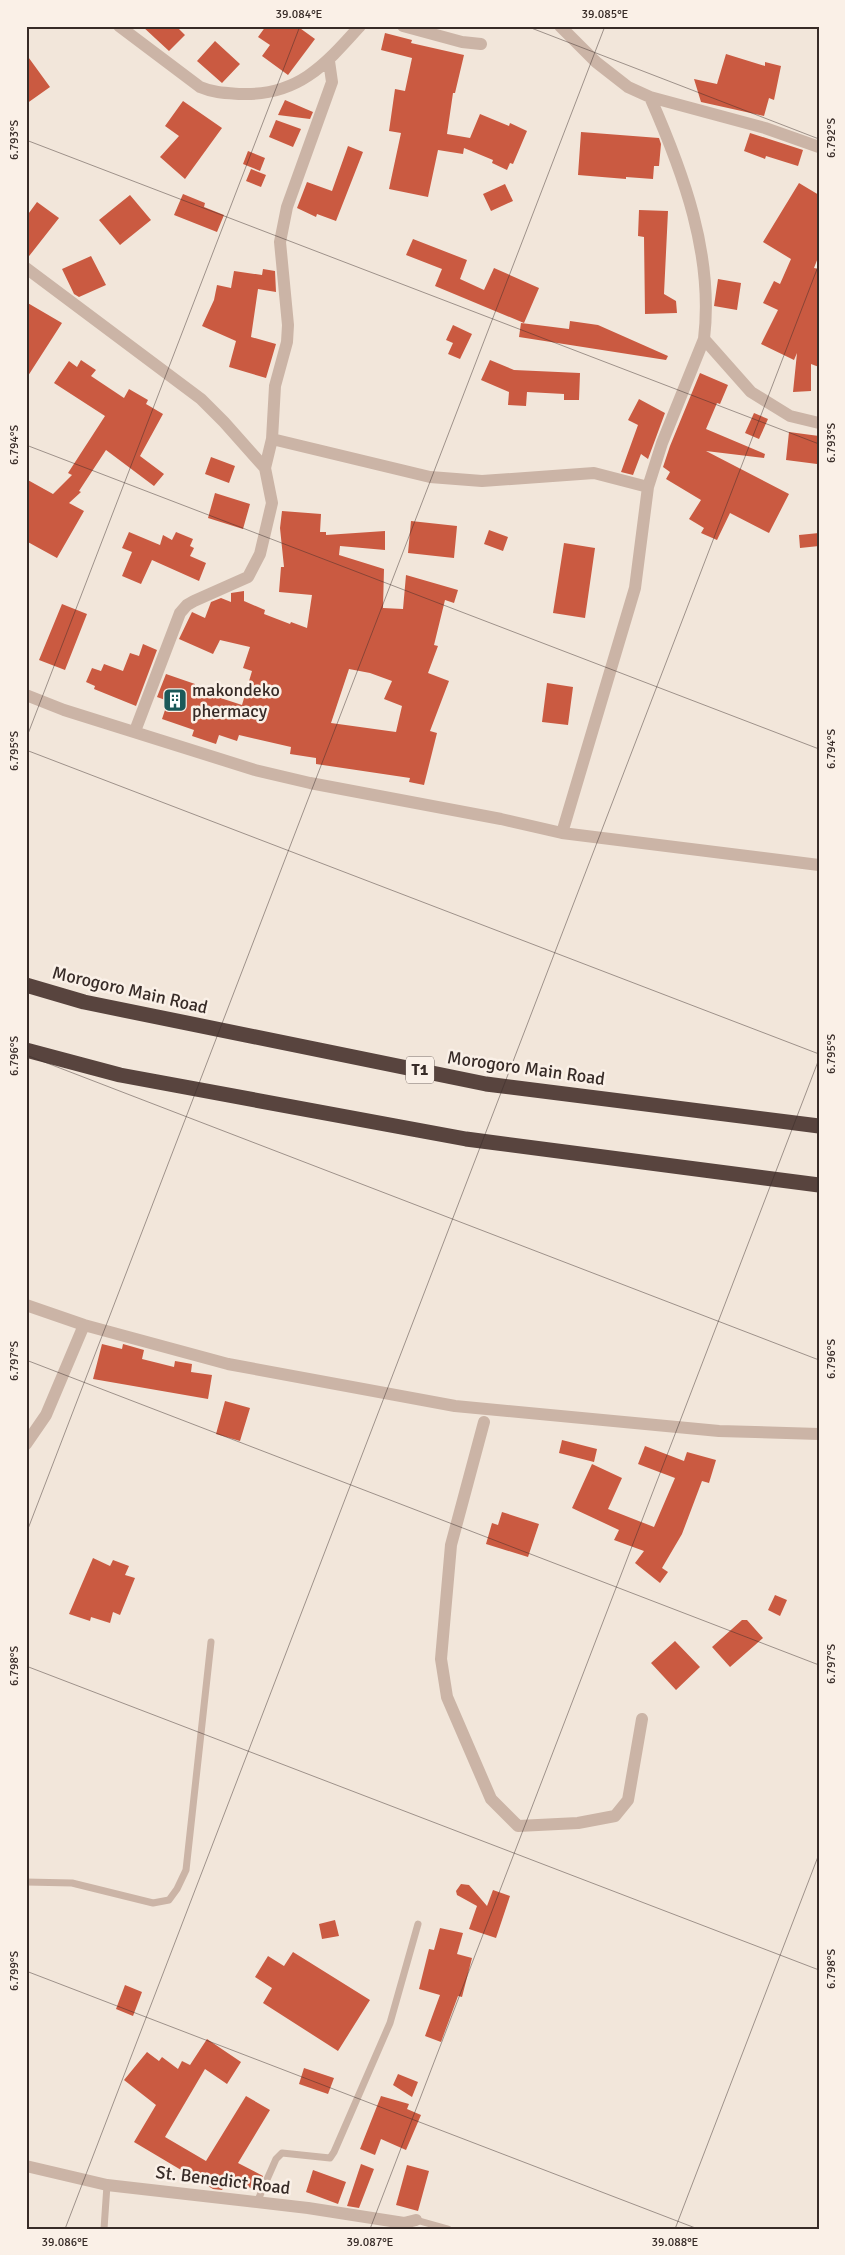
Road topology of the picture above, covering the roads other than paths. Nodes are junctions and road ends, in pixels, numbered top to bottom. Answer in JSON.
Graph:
{"nodes":[{"id":1,"x":119,"y":26,"type":"edge"},
{"id":2,"x":360,"y":26,"type":"edge"},
{"id":3,"x":403,"y":26,"type":"edge"},
{"id":4,"x":560,"y":26,"type":"edge"},
{"id":5,"x":480,"y":44,"type":"dead end"},
{"id":6,"x":329,"y":61,"type":"junction"},
{"id":7,"x":650,"y":97,"type":"junction"},
{"id":8,"x":819,"y":147,"type":"edge"},
{"id":9,"x":26,"y":268,"type":"edge"},
{"id":10,"x":704,"y":339,"type":"junction"},
{"id":11,"x":819,"y":423,"type":"edge"},
{"id":12,"x":272,"y":439,"type":"junction"},
{"id":13,"x":265,"y":468,"type":"junction"},
{"id":14,"x":648,"y":487,"type":"junction"},
{"id":15,"x":26,"y":695,"type":"edge"},
{"id":16,"x":135,"y":731,"type":"junction"},
{"id":17,"x":562,"y":834,"type":"junction"},
{"id":18,"x":819,"y":865,"type":"edge"},
{"id":19,"x":26,"y":985,"type":"edge"},
{"id":20,"x":26,"y":1050,"type":"edge"},
{"id":21,"x":819,"y":1126,"type":"edge"},
{"id":22,"x":819,"y":1185,"type":"edge"},
{"id":23,"x":26,"y":1305,"type":"edge"},
{"id":24,"x":84,"y":1325,"type":"junction"},
{"id":25,"x":484,"y":1422,"type":"dead end"},
{"id":26,"x":819,"y":1434,"type":"edge"},
{"id":27,"x":26,"y":1444,"type":"edge"},
{"id":28,"x":211,"y":1642,"type":"dead end"},
{"id":29,"x":642,"y":1719,"type":"dead end"},
{"id":30,"x":26,"y":1882,"type":"edge"},
{"id":31,"x":418,"y":1924,"type":"dead end"},
{"id":32,"x":26,"y":2166,"type":"edge"},
{"id":33,"x":107,"y":2184,"type":"junction"},
{"id":34,"x":257,"y":2202,"type":"junction"},
{"id":35,"x":416,"y":2220,"type":"joint"},
{"id":36,"x":104,"y":2229,"type":"edge"},
{"id":37,"x":448,"y":2229,"type":"edge"}],
"edges":[{"from":1,"to":6,"type":"street"},
{"from":2,"to":6,"type":"street"},
{"from":3,"to":5,"type":"street"},
{"from":4,"to":7,"type":"street"},
{"from":6,"to":12,"type":"street"},
{"from":7,"to":8,"type":"street"},
{"from":7,"to":10,"type":"street"},
{"from":9,"to":13,"type":"street"},
{"from":10,"to":11,"type":"street"},
{"from":10,"to":14,"type":"street"},
{"from":12,"to":13,"type":"street"},
{"from":12,"to":14,"type":"street"},
{"from":13,"to":16,"type":"street"},
{"from":14,"to":17,"type":"street"},
{"from":15,"to":16,"type":"street"},
{"from":16,"to":17,"type":"street"},
{"from":17,"to":18,"type":"street"},
{"from":19,"to":21,"type":"highway","name":"Morogoro Main Road","number":"T1"},
{"from":20,"to":22,"type":"highway"},
{"from":23,"to":24,"type":"street"},
{"from":24,"to":26,"type":"street"},
{"from":24,"to":27,"type":"street"},
{"from":25,"to":29,"type":"street"},
{"from":28,"to":30,"type":"lane"},
{"from":31,"to":34,"type":"lane"},
{"from":32,"to":33,"type":"street","name":"St. Benedict Road"},
{"from":33,"to":34,"type":"street","name":"St. Benedict Road"},
{"from":33,"to":36,"type":"lane"},
{"from":34,"to":35,"type":"street","name":"St. Benedict Road"},
{"from":35,"to":37,"type":"lane"}]}
